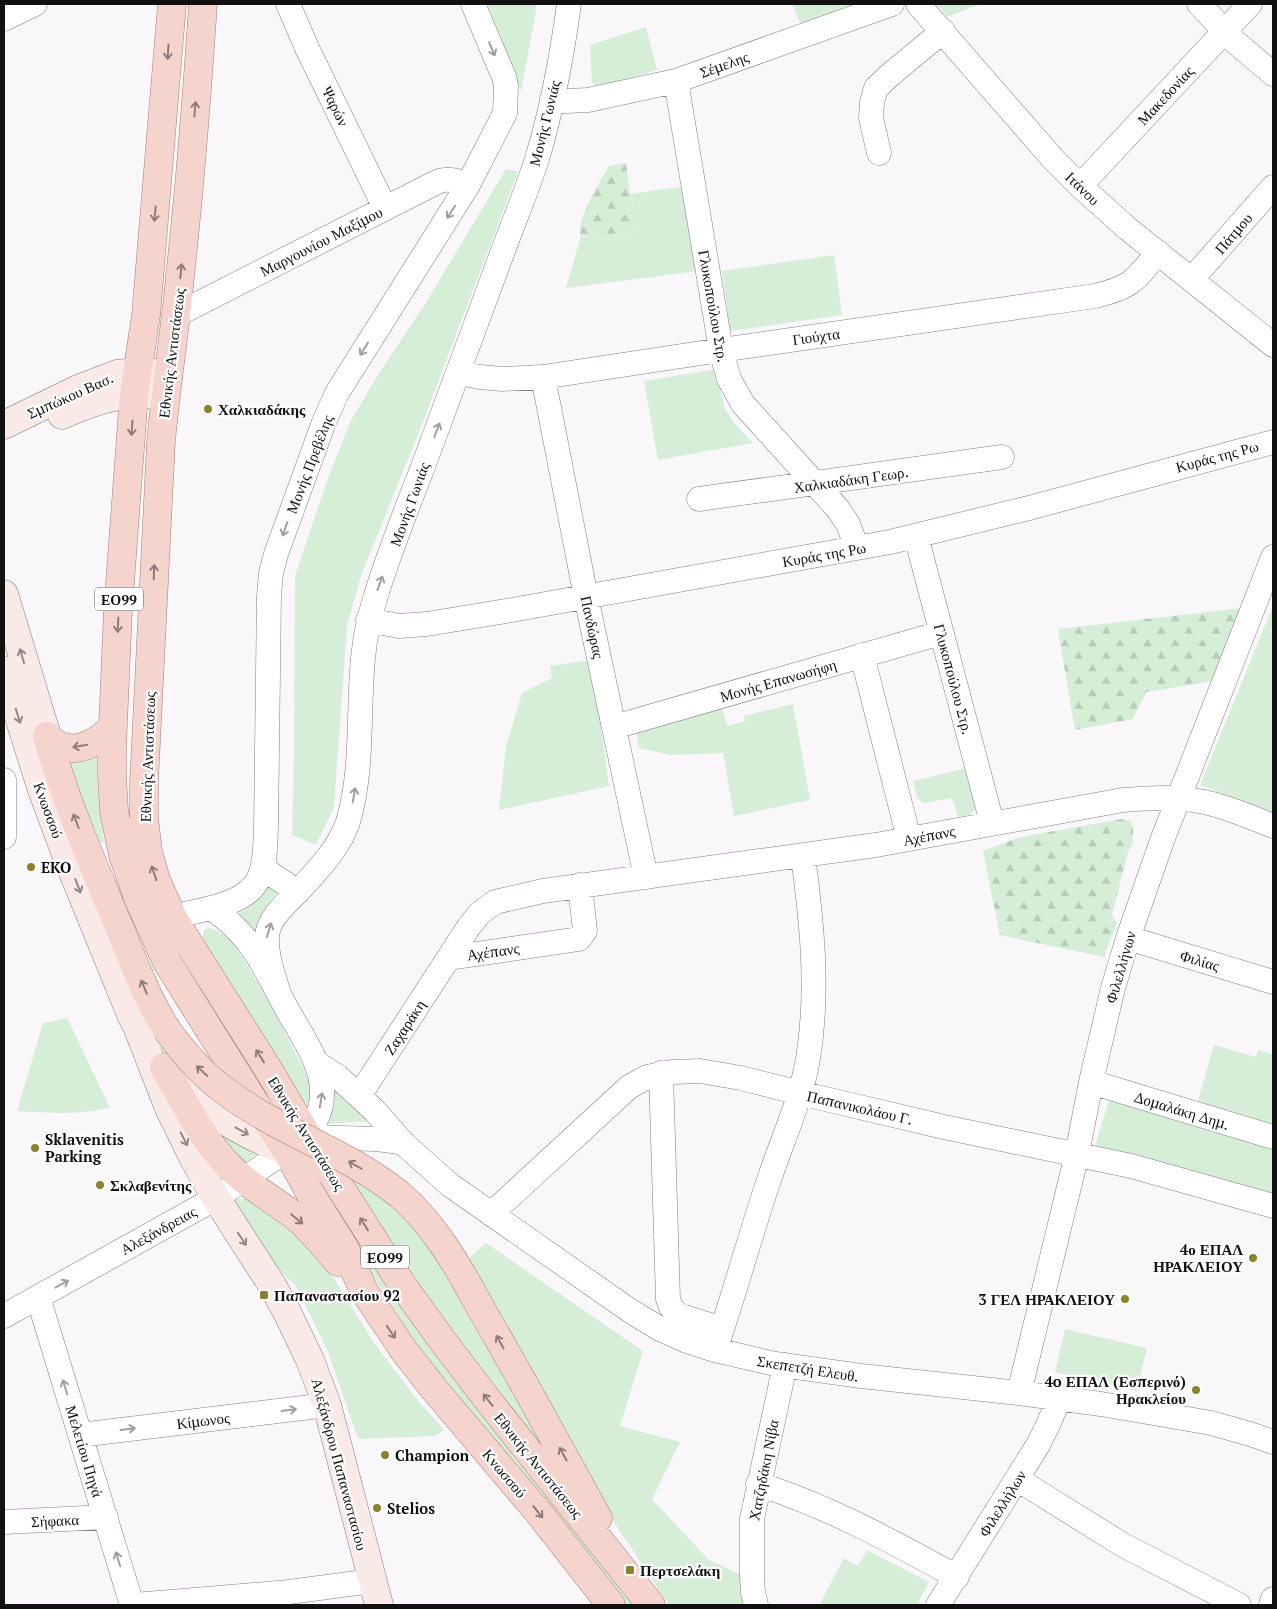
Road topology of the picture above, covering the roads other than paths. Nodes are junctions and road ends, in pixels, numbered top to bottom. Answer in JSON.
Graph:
{"nodes":[{"id":1,"x":35,"y":4,"type":"edge"},
{"id":2,"x":172,"y":4,"type":"edge"},
{"id":3,"x":203,"y":4,"type":"edge"},
{"id":4,"x":288,"y":4,"type":"edge"},
{"id":5,"x":473,"y":4,"type":"edge"},
{"id":6,"x":569,"y":4,"type":"edge"},
{"id":7,"x":892,"y":4,"type":"edge"},
{"id":8,"x":918,"y":4,"type":"edge"},
{"id":9,"x":1199,"y":4,"type":"edge"},
{"id":10,"x":1250,"y":4,"type":"edge"},
{"id":11,"x":4,"y":19,"type":"edge"},
{"id":12,"x":943,"y":32,"type":"junction"},
{"id":13,"x":1224,"y":32,"type":"junction"},
{"id":14,"x":1273,"y":74,"type":"edge"},
{"id":15,"x":676,"y":81,"type":"junction"},
{"id":16,"x":552,"y":99,"type":"junction"},
{"id":17,"x":879,"y":153,"type":"dead end"},
{"id":18,"x":468,"y":185,"type":"junction"},
{"id":19,"x":1080,"y":186,"type":"junction"},
{"id":20,"x":1273,"y":187,"type":"edge"},
{"id":21,"x":385,"y":208,"type":"junction"},
{"id":22,"x":1158,"y":252,"type":"junction"},
{"id":23,"x":1192,"y":279,"type":"junction"},
{"id":24,"x":176,"y":315,"type":"junction"},
{"id":25,"x":1273,"y":345,"type":"edge"},
{"id":26,"x":720,"y":350,"type":"junction"},
{"id":27,"x":459,"y":373,"type":"junction"},
{"id":28,"x":542,"y":377,"type":"junction"},
{"id":29,"x":135,"y":383,"type":"junction"},
{"id":30,"x":167,"y":384,"type":"junction"},
{"id":31,"x":4,"y":425,"type":"edge"},
{"id":32,"x":4,"y":441,"type":"edge"},
{"id":33,"x":1273,"y":442,"type":"edge"},
{"id":34,"x":1002,"y":457,"type":"dead end"},
{"id":35,"x":816,"y":484,"type":"junction"},
{"id":36,"x":700,"y":500,"type":"dead end"},
{"id":37,"x":916,"y":536,"type":"junction"},
{"id":38,"x":857,"y":548,"type":"junction"},
{"id":39,"x":1273,"y":557,"type":"edge"},
{"id":40,"x":4,"y":594,"type":"edge"},
{"id":41,"x":586,"y":597,"type":"junction"},
{"id":42,"x":368,"y":620,"type":"junction"},
{"id":43,"x":941,"y":634,"type":"junction"},
{"id":44,"x":862,"y":655,"type":"junction"},
{"id":45,"x":4,"y":670,"type":"edge"},
{"id":46,"x":614,"y":726,"type":"junction"},
{"id":47,"x":112,"y":728,"type":"junction"},
{"id":48,"x":47,"y":736,"type":"junction"},
{"id":49,"x":4,"y":780,"type":"edge"},
{"id":50,"x":1179,"y":798,"type":"junction"},
{"id":51,"x":992,"y":823,"type":"junction"},
{"id":52,"x":1273,"y":826,"type":"edge"},
{"id":53,"x":4,"y":837,"type":"edge"},
{"id":54,"x":909,"y":838,"type":"junction"},
{"id":55,"x":802,"y":856,"type":"junction"},
{"id":56,"x":262,"y":868,"type":"junction"},
{"id":57,"x":646,"y":876,"type":"junction"},
{"id":58,"x":580,"y":885,"type":"junction"},
{"id":59,"x":298,"y":892,"type":"junction"},
{"id":60,"x":211,"y":908,"type":"junction"},
{"id":61,"x":173,"y":918,"type":"junction"},
{"id":62,"x":155,"y":938,"type":"junction"},
{"id":63,"x":1128,"y":938,"type":"junction"},
{"id":64,"x":449,"y":958,"type":"junction"},
{"id":65,"x":1273,"y":982,"type":"edge"},
{"id":66,"x":279,"y":994,"type":"junction"},
{"id":67,"x":138,"y":1030,"type":"junction"},
{"id":68,"x":316,"y":1064,"type":"junction"},
{"id":69,"x":164,"y":1067,"type":"junction"},
{"id":70,"x":661,"y":1073,"type":"junction"},
{"id":71,"x":1091,"y":1082,"type":"junction"},
{"id":72,"x":800,"y":1093,"type":"junction"},
{"id":73,"x":359,"y":1096,"type":"junction"},
{"id":74,"x":1273,"y":1137,"type":"edge"},
{"id":75,"x":297,"y":1143,"type":"junction"},
{"id":76,"x":403,"y":1143,"type":"junction"},
{"id":77,"x":1077,"y":1154,"type":"junction"},
{"id":78,"x":244,"y":1180,"type":"junction"},
{"id":79,"x":216,"y":1198,"type":"junction"},
{"id":80,"x":1273,"y":1206,"type":"edge"},
{"id":81,"x":491,"y":1214,"type":"junction"},
{"id":82,"x":364,"y":1291,"type":"junction"},
{"id":83,"x":38,"y":1297,"type":"junction"},
{"id":84,"x":4,"y":1316,"type":"edge"},
{"id":85,"x":718,"y":1340,"type":"junction"},
{"id":86,"x":784,"y":1365,"type":"junction"},
{"id":87,"x":1020,"y":1393,"type":"junction"},
{"id":88,"x":1059,"y":1398,"type":"junction"},
{"id":89,"x":327,"y":1405,"type":"junction"},
{"id":90,"x":80,"y":1435,"type":"junction"},
{"id":91,"x":1273,"y":1442,"type":"edge"},
{"id":92,"x":1017,"y":1479,"type":"junction"},
{"id":93,"x":758,"y":1484,"type":"junction"},
{"id":94,"x":106,"y":1517,"type":"junction"},
{"id":95,"x":4,"y":1522,"type":"edge"},
{"id":96,"x":627,"y":1575,"type":"junction"},
{"id":97,"x":957,"y":1577,"type":"junction"},
{"id":98,"x":376,"y":1593,"type":"edge"},
{"id":99,"x":1273,"y":1599,"type":"edge"},
{"id":100,"x":134,"y":1605,"type":"edge"},
{"id":101,"x":611,"y":1605,"type":"edge"},
{"id":102,"x":651,"y":1605,"type":"edge"},
{"id":103,"x":756,"y":1605,"type":"edge"},
{"id":104,"x":938,"y":1605,"type":"edge"},
{"id":105,"x":1239,"y":1605,"type":"edge"},
{"id":106,"x":1271,"y":1605,"type":"edge"}],
"edges":[{"from":1,"to":11,"type":"street"},
{"from":2,"to":29,"type":"main road","name":"Εθνικής Αντιστάσεως","number":"ΕΟ99","one_way":true},
{"from":24,"to":3,"type":"main road","name":"Εθνικής Αντιστάσεως","number":"ΕΟ99","one_way":true},
{"from":4,"to":21,"type":"street","name":"Ψαρών"},
{"from":5,"to":18,"type":"street","name":"Μονής Πρεβέλης","one_way":true},
{"from":6,"to":16,"type":"street","name":"Μονής Γωνιάς"},
{"from":7,"to":15,"type":"street","name":"Σέμελης"},
{"from":8,"to":12,"type":"street","name":"Ιτάνου"},
{"from":9,"to":13,"type":"street"},
{"from":10,"to":13,"type":"street","name":"Μακεδονίας"},
{"from":12,"to":17,"type":"street"},
{"from":12,"to":19,"type":"street","name":"Ιτάνου"},
{"from":13,"to":14,"type":"street"},
{"from":13,"to":19,"type":"street","name":"Μακεδονίας"},
{"from":15,"to":16,"type":"street","name":"Σέμελης"},
{"from":15,"to":26,"type":"street","name":"Γλυκοπούλου Στρ."},
{"from":16,"to":27,"type":"street","name":"Μονής Γωνιάς"},
{"from":18,"to":21,"type":"street","name":"Μαργουνίου Μαξίμου"},
{"from":18,"to":56,"type":"street","name":"Μονής Πρεβέλης","one_way":true},
{"from":19,"to":22,"type":"street","name":"Ιτάνου"},
{"from":20,"to":23,"type":"street","name":"Πάτμου"},
{"from":21,"to":24,"type":"street","name":"Μαργουνίου Μαξίμου"},
{"from":22,"to":23,"type":"street","name":"Ιτάνου"},
{"from":22,"to":26,"type":"street","name":"Γιούχτα"},
{"from":23,"to":25,"type":"street","name":"Ιτάνου"},
{"from":24,"to":30,"type":"main road","name":"Εθνικής Αντιστάσεως","number":"ΕΟ99"},
{"from":26,"to":28,"type":"street","name":"Γιούχτα"},
{"from":26,"to":35,"type":"street","name":"Γλυκοπούλου Στρ."},
{"from":27,"to":28,"type":"street","name":"Γιούχτα"},
{"from":42,"to":27,"type":"street","name":"Μονής Γωνιάς","one_way":true},
{"from":28,"to":41,"type":"street","name":"Πανδώρας"},
{"from":29,"to":30,"type":"main road","name":"Σμπώκου Βασ."},
{"from":29,"to":31,"type":"main road","name":"Σμπώκου Βασ."},
{"from":29,"to":32,"type":"main road","name":"Σμπώκου Βασ."},
{"from":29,"to":47,"type":"main road","name":"Εθνικής Αντιστάσεως","number":"ΕΟ99","one_way":true},
{"from":61,"to":30,"type":"main road","name":"Εθνικής Αντιστάσεως","number":"ΕΟ99","one_way":true},
{"from":33,"to":37,"type":"street","name":"Κυράς της Ρω"},
{"from":34,"to":35,"type":"street","name":"Χαλκιαδάκη Γεωρ."},
{"from":35,"to":36,"type":"street","name":"Χαλκιαδάκη Γεωρ."},
{"from":35,"to":38,"type":"street","name":"Γλυκοπούλου Στρ."},
{"from":37,"to":38,"type":"street","name":"Κυράς της Ρω"},
{"from":37,"to":43,"type":"street","name":"Γλυκοπούλου Στρ."},
{"from":38,"to":41,"type":"street","name":"Κυράς της Ρω"},
{"from":39,"to":50,"type":"street","name":"Φιλελλήνων"},
{"from":48,"to":40,"type":"main road","one_way":true},
{"from":41,"to":42,"type":"street","name":"Κυράς της Ρω"},
{"from":41,"to":46,"type":"street","name":"Πανδώρας"},
{"from":59,"to":42,"type":"street","name":"Μονής Γωνιάς","one_way":true},
{"from":43,"to":44,"type":"street","name":"Μονής Επανωσήφη"},
{"from":43,"to":51,"type":"street","name":"Γλυκοπούλου Στρ."},
{"from":44,"to":46,"type":"street","name":"Μονής Επανωσήφη"},
{"from":44,"to":54,"type":"street"},
{"from":45,"to":67,"type":"main road","name":"Κνωσσού","one_way":true},
{"from":46,"to":57,"type":"street","name":"Πανδώρας"},
{"from":47,"to":48,"type":"main road","one_way":true},
{"from":47,"to":62,"type":"main road","name":"Εθνικής Αντιστάσεως","number":"ΕΟ99"},
{"from":96,"to":48,"type":"main road","one_way":true,"bridge":true},
{"from":49,"to":53,"type":"street"},
{"from":50,"to":51,"type":"street","name":"Αχέπανς"},
{"from":50,"to":52,"type":"street","name":"Αχέπανς"},
{"from":50,"to":63,"type":"street","name":"Φιλελλήνων"},
{"from":51,"to":54,"type":"street","name":"Αχέπανς"},
{"from":54,"to":55,"type":"street","name":"Αχέπανς"},
{"from":55,"to":57,"type":"street","name":"Αχέπανς"},
{"from":55,"to":72,"type":"street"},
{"from":56,"to":59,"type":"street"},
{"from":56,"to":60,"type":"street","name":"Μονής Πρεβέλης"},
{"from":57,"to":58,"type":"street","name":"Αχέπανς"},
{"from":58,"to":64,"type":"street","name":"Αχέπανς"},
{"from":58,"to":64,"type":"street","name":"Αχέπανς"},
{"from":66,"to":59,"type":"street","name":"Μονής Γωνιάς","one_way":true},
{"from":60,"to":61,"type":"street","name":"Μονής Πρεβέλης"},
{"from":60,"to":66,"type":"street"},
{"from":61,"to":62,"type":"street"},
{"from":75,"to":61,"type":"main road","name":"Εθνικής Αντιστάσεως","number":"ΕΟ99","one_way":true},
{"from":62,"to":75,"type":"main road","name":"Εθνικής Αντιστάσεως","number":"ΕΟ99"},
{"from":63,"to":65,"type":"street","name":"Φιλίας"},
{"from":63,"to":71,"type":"street","name":"Φιλελλήνων"},
{"from":64,"to":73,"type":"street","name":"Ζαχαράκη"},
{"from":66,"to":68,"type":"street"},
{"from":67,"to":69,"type":"main road","name":"Κνωσσού"},
{"from":67,"to":79,"type":"main road","name":"Κνωσσού","one_way":true},
{"from":68,"to":73,"type":"street","name":"Σκεπετζή Ελευθ."},
{"from":75,"to":68,"type":"street","one_way":true},
{"from":69,"to":75,"type":"main road","name":"Κνωσσού","one_way":true},
{"from":69,"to":78,"type":"main road"},
{"from":70,"to":72,"type":"street","name":"Παπανικολάου Γ."},
{"from":70,"to":81,"type":"street","name":"Παπανικολάου Γ."},
{"from":70,"to":85,"type":"street"},
{"from":71,"to":74,"type":"street","name":"Δομαλάκη Δημ."},
{"from":71,"to":77,"type":"street","name":"Φιλελλήνων"},
{"from":72,"to":77,"type":"street","name":"Παπανικολάου Γ."},
{"from":72,"to":85,"type":"street"},
{"from":73,"to":76,"type":"street","name":"Σκεπετζή Ελευθ."},
{"from":75,"to":76,"type":"street"},
{"from":75,"to":78,"type":"street","name":"Αλεξάνδρειας"},
{"from":75,"to":82,"type":"main road","name":"Εθνικής Αντιστάσεως","number":"ΕΟ99"},
{"from":96,"to":75,"type":"main road","name":"Εθνικής Αντιστάσεως","number":"ΕΟ99","one_way":true},
{"from":76,"to":81,"type":"street","name":"Σκεπετζή Ελευθ."},
{"from":77,"to":80,"type":"street","name":"Παπανικολάου Γ."},
{"from":77,"to":87,"type":"street","name":"Φιλελλήνων"},
{"from":78,"to":79,"type":"street","name":"Αλεξάνδρειας"},
{"from":78,"to":82,"type":"main road","one_way":true},
{"from":83,"to":79,"type":"street","name":"Αλεξάνδρειας","one_way":true},
{"from":79,"to":89,"type":"main road","name":"Αλεξάνδρου Παπαναστασίου","one_way":true},
{"from":81,"to":85,"type":"street","name":"Σκεπετζή Ελευθ."},
{"from":82,"to":101,"type":"main road","name":"Κνωσσού","number":"ΕΟ99","one_way":true},
{"from":83,"to":84,"type":"street","name":"Αλεξάνδρειας"},
{"from":90,"to":83,"type":"street","name":"Μελετίου Πηγά","one_way":true},
{"from":85,"to":86,"type":"street","name":"Σκεπετζή Ελευθ."},
{"from":86,"to":87,"type":"street","name":"Σκεπετζή Ελευθ."},
{"from":86,"to":93,"type":"street","name":"Χατζηδάκη Νίβα"},
{"from":87,"to":88,"type":"street","name":"Σκεπετζή Ελευθ."},
{"from":88,"to":91,"type":"street","name":"Σκεπετζή Ελευθ."},
{"from":88,"to":92,"type":"street","name":"Φιλελλήλων"},
{"from":90,"to":89,"type":"street","name":"Κίμωνος","one_way":true},
{"from":89,"to":98,"type":"main road","name":"Αλεξάνδρου Παπαναστασίου"},
{"from":90,"to":94,"type":"street","name":"Μελετίου Πηγά"},
{"from":92,"to":97,"type":"street","name":"Φιλελλήλων"},
{"from":92,"to":105,"type":"street"},
{"from":93,"to":97,"type":"street"},
{"from":93,"to":103,"type":"street","name":"Χατζηδάκη Νίβα"},
{"from":94,"to":95,"type":"street","name":"Σήφακα"},
{"from":100,"to":94,"type":"street","name":"Μελετίου Πηγά","one_way":true},
{"from":96,"to":102,"type":"main road","number":"ΕΟ99"},
{"from":97,"to":104,"type":"street","name":"Φιλελλήλων"},
{"from":98,"to":100,"type":"street"},
{"from":99,"to":106,"type":"street"}]}
